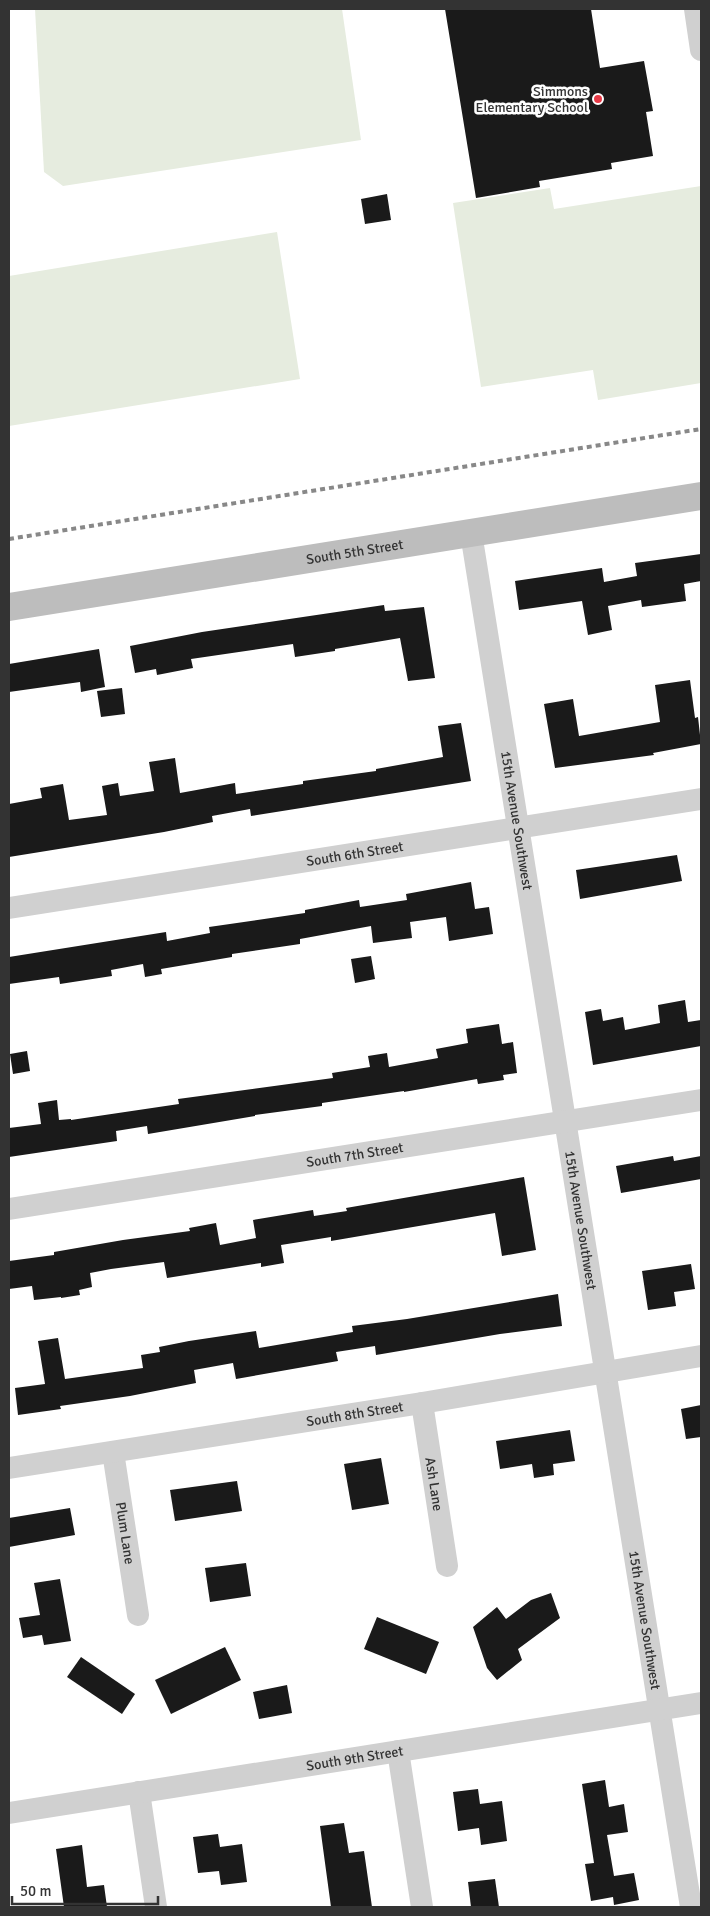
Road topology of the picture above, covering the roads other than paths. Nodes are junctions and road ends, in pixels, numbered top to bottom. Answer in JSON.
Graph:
{"nodes":[{"id":1,"x":695,"y":9,"type":"edge"},
{"id":2,"x":701,"y":50,"type":"edge"},
{"id":3,"x":701,"y":496,"type":"edge"},
{"id":4,"x":471,"y":533,"type":"junction"},
{"id":5,"x":9,"y":607,"type":"edge"},
{"id":6,"x":701,"y":799,"type":"edge"},
{"id":7,"x":518,"y":829,"type":"junction"},
{"id":8,"x":9,"y":908,"type":"edge"},
{"id":9,"x":701,"y":1100,"type":"edge"},
{"id":10,"x":566,"y":1122,"type":"junction"},
{"id":11,"x":9,"y":1209,"type":"edge"},
{"id":12,"x":701,"y":1356,"type":"edge"},
{"id":13,"x":606,"y":1371,"type":"junction"},
{"id":14,"x":422,"y":1403,"type":"junction"},
{"id":15,"x":112,"y":1452,"type":"junction"},
{"id":16,"x":9,"y":1468,"type":"edge"},
{"id":17,"x":447,"y":1566,"type":"dead end"},
{"id":18,"x":138,"y":1615,"type":"dead end"},
{"id":19,"x":701,"y":1703,"type":"edge"},
{"id":20,"x":660,"y":1710,"type":"junction"},
{"id":21,"x":398,"y":1752,"type":"junction"},
{"id":22,"x":138,"y":1792,"type":"junction"},
{"id":23,"x":9,"y":1813,"type":"edge"},
{"id":24,"x":156,"y":1907,"type":"edge"},
{"id":25,"x":422,"y":1907,"type":"edge"},
{"id":26,"x":691,"y":1907,"type":"edge"}],
"edges":[{"from":1,"to":2,"type":"street"},
{"from":3,"to":4,"type":"main road","name":"South 5th Street"},
{"from":4,"to":5,"type":"main road","name":"South 5th Street"},
{"from":4,"to":7,"type":"street","name":"15th Avenue Southwest"},
{"from":6,"to":7,"type":"street","name":"South 6th Street"},
{"from":7,"to":8,"type":"street","name":"South 6th Street"},
{"from":7,"to":10,"type":"street","name":"15th Avenue Southwest"},
{"from":9,"to":10,"type":"street","name":"South 7th Street"},
{"from":10,"to":11,"type":"street","name":"South 7th Street"},
{"from":10,"to":13,"type":"street","name":"15th Avenue Southwest"},
{"from":12,"to":13,"type":"street","name":"South 8th Street"},
{"from":13,"to":14,"type":"street","name":"South 8th Street"},
{"from":13,"to":20,"type":"street","name":"15th Avenue Southwest"},
{"from":14,"to":15,"type":"street","name":"South 8th Street"},
{"from":14,"to":17,"type":"street","name":"Ash Lane"},
{"from":15,"to":16,"type":"street","name":"South 8th Street"},
{"from":15,"to":18,"type":"street","name":"Plum Lane"},
{"from":19,"to":20,"type":"street","name":"South 9th Street"},
{"from":20,"to":21,"type":"street","name":"South 9th Street"},
{"from":20,"to":26,"type":"street","name":"15th Avenue Southwest"},
{"from":21,"to":22,"type":"street","name":"South 9th Street"},
{"from":21,"to":25,"type":"street"},
{"from":22,"to":23,"type":"street","name":"South 9th Street"},
{"from":22,"to":24,"type":"street"}]}
